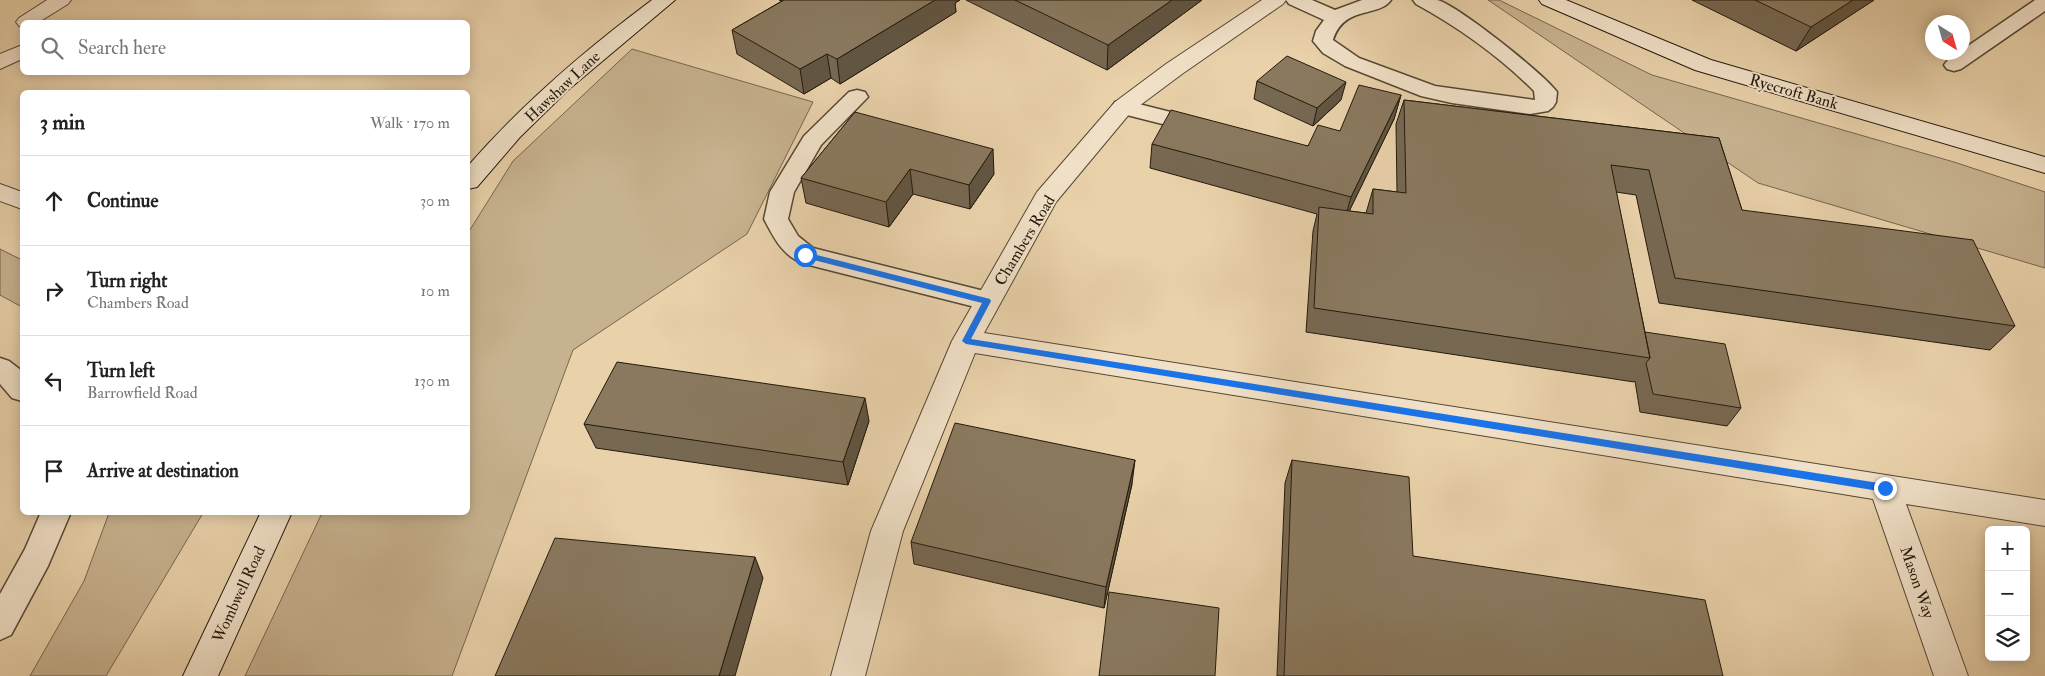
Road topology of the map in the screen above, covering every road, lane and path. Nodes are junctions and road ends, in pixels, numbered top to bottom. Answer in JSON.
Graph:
{"nodes":[{"id":1,"x":61,"y":0,"type":"edge"},
{"id":2,"x":665,"y":0,"type":"edge"},
{"id":3,"x":1276,"y":0,"type":"edge"},
{"id":4,"x":1296,"y":0,"type":"edge"},
{"id":5,"x":1381,"y":0,"type":"edge"},
{"id":6,"x":1423,"y":0,"type":"edge"},
{"id":7,"x":1549,"y":0,"type":"edge"},
{"id":8,"x":2045,"y":2,"type":"edge"},
{"id":9,"x":1334,"y":17,"type":"junction"},
{"id":10,"x":29,"y":20,"type":"edge"},
{"id":11,"x":20,"y":52,"type":"edge"},
{"id":12,"x":0,"y":63,"type":"edge"},
{"id":13,"x":1954,"y":65,"type":"dead end"},
{"id":14,"x":857,"y":97,"type":"dead end"},
{"id":15,"x":1123,"y":107,"type":"junction"},
{"id":16,"x":1221,"y":132,"type":"edge"},
{"id":17,"x":2045,"y":165,"type":"edge"},
{"id":18,"x":470,"y":179,"type":"edge"},
{"id":19,"x":0,"y":192,"type":"edge"},
{"id":20,"x":20,"y":200,"type":"edge"},
{"id":21,"x":987,"y":301,"type":"junction"},
{"id":22,"x":966,"y":341,"type":"junction"},
{"id":23,"x":0,"y":368,"type":"edge"},
{"id":24,"x":20,"y":387,"type":"edge"},
{"id":25,"x":1885,"y":488,"type":"junction"},
{"id":26,"x":2045,"y":513,"type":"edge"},
{"id":27,"x":55,"y":515,"type":"edge"},
{"id":28,"x":276,"y":515,"type":"edge"},
{"id":29,"x":0,"y":625,"type":"edge"},
{"id":30,"x":200,"y":676,"type":"edge"},
{"id":31,"x":848,"y":676,"type":"edge"},
{"id":32,"x":1951,"y":676,"type":"edge"}],
"edges":[{"from":1,"to":10,"type":"street"},
{"from":2,"to":18,"type":"street","name":"Hawshaw Lane"},
{"from":3,"to":15,"type":"street","name":"Chambers Road"},
{"from":4,"to":9,"type":"lane"},
{"from":5,"to":9,"type":"lane"},
{"from":6,"to":9,"type":"lane"},
{"from":7,"to":17,"type":"street","name":"Ryecroft Bank"},
{"from":8,"to":13,"type":"lane"},
{"from":11,"to":12,"type":"street"},
{"from":14,"to":21,"type":"lane"},
{"from":15,"to":16,"type":"lane"},
{"from":15,"to":21,"type":"street","name":"Chambers Road"},
{"from":19,"to":20,"type":"street"},
{"from":21,"to":22,"type":"street","name":"Chambers Road"},
{"from":22,"to":25,"type":"street"},
{"from":22,"to":31,"type":"street","name":"Chambers Road"},
{"from":23,"to":24,"type":"lane"},
{"from":25,"to":26,"type":"street"},
{"from":25,"to":32,"type":"street","name":"Mason Way"},
{"from":27,"to":29,"type":"lane"},
{"from":28,"to":30,"type":"street","name":"Wombwell Road"}]}
